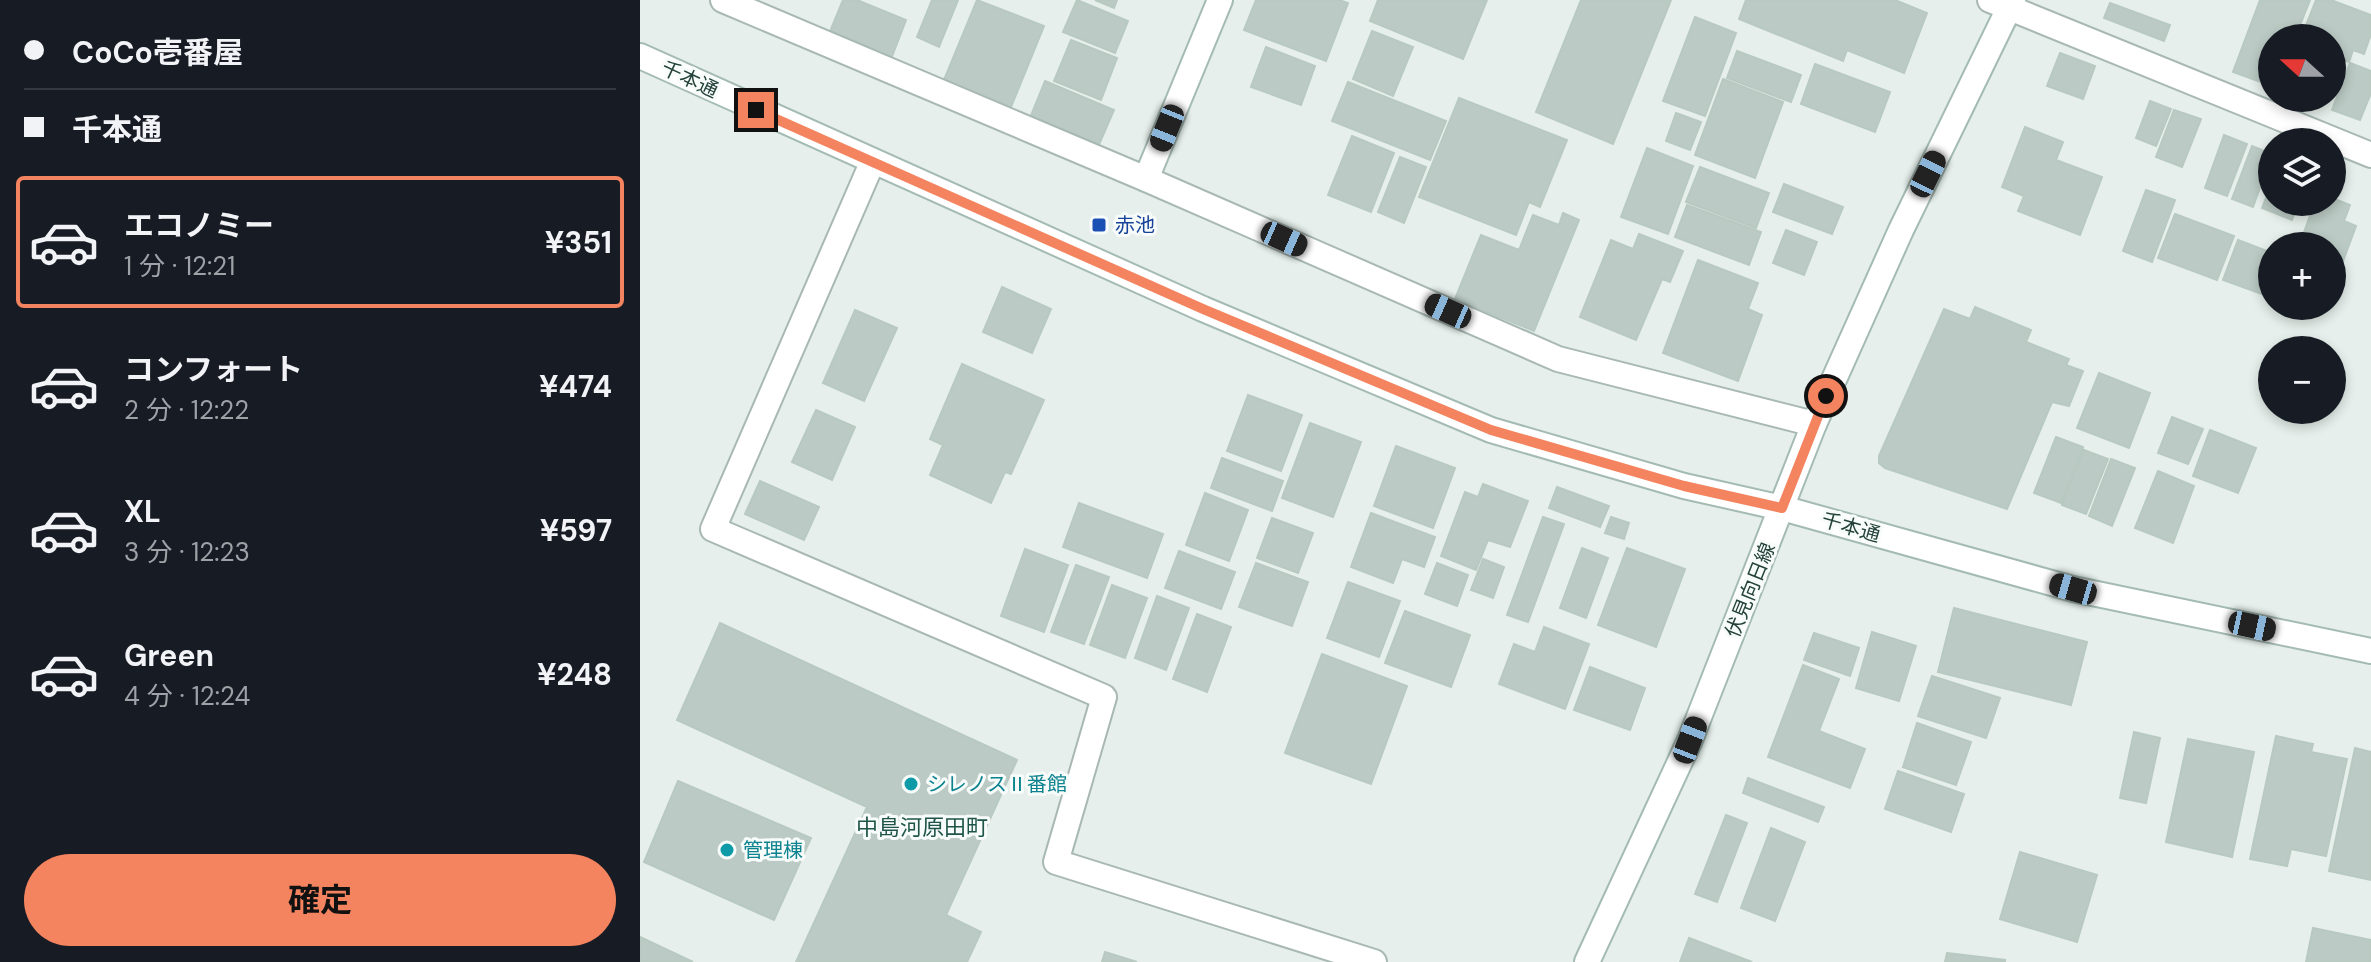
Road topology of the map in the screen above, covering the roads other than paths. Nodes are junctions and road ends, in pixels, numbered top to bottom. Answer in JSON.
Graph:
{"nodes":[{"id":1,"x":723,"y":0,"type":"edge"},
{"id":2,"x":1220,"y":0,"type":"edge"},
{"id":3,"x":2004,"y":3,"type":"edge"},
{"id":4,"x":756,"y":6,"type":"edge"},
{"id":5,"x":640,"y":56,"type":"edge"},
{"id":6,"x":2371,"y":155,"type":"edge"},
{"id":7,"x":872,"y":163,"type":"junction"},
{"id":8,"x":1146,"y":179,"type":"junction"},
{"id":9,"x":1814,"y":424,"type":"junction"},
{"id":10,"x":1782,"y":508,"type":"junction"},
{"id":11,"x":2371,"y":651,"type":"edge"},
{"id":12,"x":1374,"y":962,"type":"edge"},
{"id":13,"x":1587,"y":962,"type":"edge"}],
"edges":[{"from":1,"to":4,"type":"street"},
{"from":2,"to":8,"type":"street"},
{"from":3,"to":6,"type":"street"},
{"from":3,"to":9,"type":"street","name":"伏見向日線"},
{"from":4,"to":8,"type":"street"},
{"from":5,"to":7,"type":"street","name":"千本通"},
{"from":7,"to":10,"type":"street","name":"千本通"},
{"from":7,"to":12,"type":"street"},
{"from":8,"to":9,"type":"street"},
{"from":9,"to":10,"type":"street","name":"伏見向日線"},
{"from":10,"to":11,"type":"street","name":"千本通"},
{"from":10,"to":13,"type":"street","name":"伏見向日線"}]}
